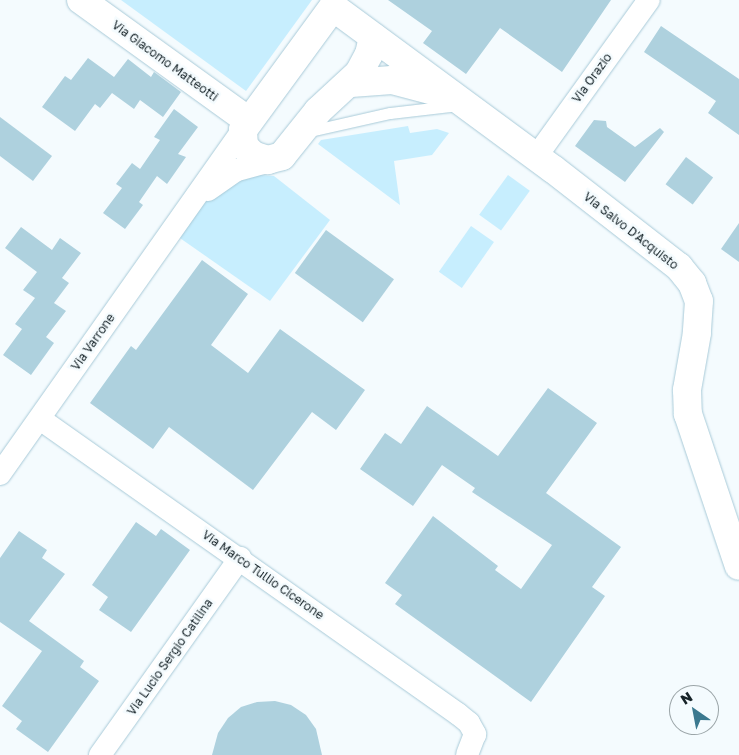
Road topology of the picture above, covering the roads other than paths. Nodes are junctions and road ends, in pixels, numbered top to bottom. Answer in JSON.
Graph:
{"nodes":[{"id":1,"x":81,"y":0,"type":"edge"},
{"id":2,"x":649,"y":0,"type":"edge"},
{"id":3,"x":335,"y":4,"type":"edge"},
{"id":4,"x":373,"y":37,"type":"junction"},
{"id":5,"x":351,"y":83,"type":"junction"},
{"id":6,"x":457,"y":101,"type":"junction"},
{"id":7,"x":246,"y":126,"type":"junction"},
{"id":8,"x":301,"y":134,"type":"junction"},
{"id":9,"x":536,"y":157,"type":"junction"},
{"id":10,"x":275,"y":160,"type":"junction"},
{"id":11,"x":187,"y":209,"type":"junction"},
{"id":12,"x":40,"y":419,"type":"junction"},
{"id":13,"x":0,"y":474,"type":"edge"},
{"id":14,"x":240,"y":558,"type":"junction"},
{"id":15,"x":739,"y":566,"type":"edge"},
{"id":16,"x":471,"y":748,"type":"edge"},
{"id":17,"x":100,"y":755,"type":"edge"}],
"edges":[{"from":1,"to":7,"type":"street","name":"Via Giacomo Matteotti"},
{"from":2,"to":9,"type":"street","name":"Via Orazio"},
{"from":3,"to":4,"type":"street","name":"Via Salvo D'Acquisto"},
{"from":3,"to":7,"type":"street","name":"Via Varrone"},
{"from":4,"to":5,"type":"street"},
{"from":4,"to":6,"type":"street","name":"Via Salvo D'Acquisto"},
{"from":5,"to":6,"type":"street","name":"Via Salvo D'Acquisto"},
{"from":5,"to":8,"type":"street"},
{"from":6,"to":8,"type":"lane"},
{"from":6,"to":9,"type":"street","name":"Via Salvo D'Acquisto"},
{"from":7,"to":10,"type":"street"},
{"from":7,"to":11,"type":"street","name":"Via Varrone"},
{"from":8,"to":10,"type":"street"},
{"from":9,"to":15,"type":"street","name":"Via Salvo D'Acquisto"},
{"from":10,"to":11,"type":"street","name":"Via Varrone"},
{"from":11,"to":12,"type":"street","name":"Via Varrone"},
{"from":12,"to":13,"type":"street","name":"Via Varrone"},
{"from":12,"to":14,"type":"street","name":"Via Marco Tullio Cicerone"},
{"from":14,"to":16,"type":"street","name":"Via Marco Tullio Cicerone"},
{"from":14,"to":17,"type":"street","name":"Via Lucio Sergio Catilina"}]}
